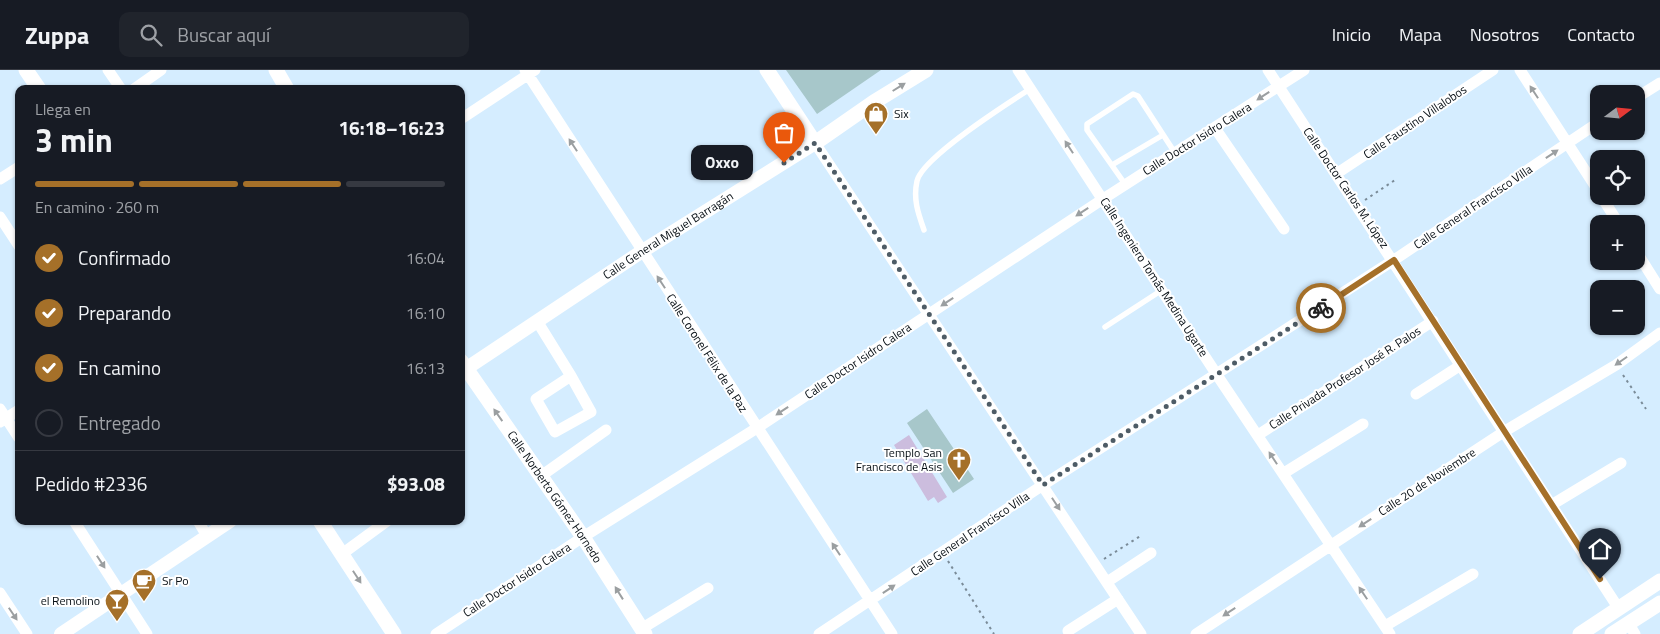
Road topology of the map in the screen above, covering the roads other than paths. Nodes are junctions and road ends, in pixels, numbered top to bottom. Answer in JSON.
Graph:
{"nodes":[{"id":1,"x":26,"y":70,"type":"edge"},
{"id":2,"x":108,"y":70,"type":"edge"},
{"id":3,"x":161,"y":70,"type":"edge"},
{"id":4,"x":276,"y":70,"type":"edge"},
{"id":5,"x":767,"y":70,"type":"edge"},
{"id":6,"x":926,"y":70,"type":"edge"},
{"id":7,"x":1018,"y":70,"type":"edge"},
{"id":8,"x":1268,"y":70,"type":"edge"},
{"id":9,"x":1304,"y":70,"type":"edge"},
{"id":10,"x":1493,"y":70,"type":"edge"},
{"id":11,"x":1520,"y":70,"type":"edge"},
{"id":12,"x":530,"y":72,"type":"edge"},
{"id":13,"x":1660,"y":82,"type":"edge"},
{"id":14,"x":36,"y":85,"type":"edge"},
{"id":15,"x":117,"y":85,"type":"edge"},
{"id":16,"x":140,"y":85,"type":"edge"},
{"id":17,"x":285,"y":85,"type":"edge"},
{"id":18,"x":1279,"y":86,"type":"junction"},
{"id":19,"x":1030,"y":89,"type":"junction"},
{"id":20,"x":1645,"y":92,"type":"edge"},
{"id":21,"x":465,"y":116,"type":"edge"},
{"id":22,"x":1215,"y":128,"type":"junction"},
{"id":23,"x":1590,"y":128,"type":"edge"},
{"id":24,"x":1163,"y":135,"type":"junction"},
{"id":25,"x":815,"y":143,"type":"junction"},
{"id":26,"x":1568,"y":143,"type":"junction"},
{"id":27,"x":1175,"y":153,"type":"junction"},
{"id":28,"x":1112,"y":165,"type":"junction"},
{"id":29,"x":15,"y":170,"type":"edge"},
{"id":30,"x":1336,"y":174,"type":"junction"},
{"id":31,"x":1590,"y":178,"type":"edge"},
{"id":32,"x":0,"y":179,"type":"edge"},
{"id":33,"x":1125,"y":184,"type":"junction"},
{"id":34,"x":1103,"y":199,"type":"junction"},
{"id":35,"x":0,"y":217,"type":"edge"},
{"id":36,"x":924,"y":230,"type":"dead end"},
{"id":37,"x":1284,"y":230,"type":"dead end"},
{"id":38,"x":15,"y":240,"type":"edge"},
{"id":39,"x":641,"y":252,"type":"junction"},
{"id":40,"x":1394,"y":260,"type":"junction"},
{"id":41,"x":1645,"y":266,"type":"edge"},
{"id":42,"x":1660,"y":289,"type":"edge"},
{"id":43,"x":1162,"y":290,"type":"junction"},
{"id":44,"x":930,"y":313,"type":"junction"},
{"id":45,"x":537,"y":321,"type":"junction"},
{"id":46,"x":1432,"y":321,"type":"junction"},
{"id":47,"x":1105,"y":327,"type":"dead end"},
{"id":48,"x":1660,"y":333,"type":"edge"},
{"id":49,"x":1460,"y":365,"type":"junction"},
{"id":50,"x":465,"y":366,"type":"edge"},
{"id":51,"x":465,"y":370,"type":"edge"},
{"id":52,"x":1217,"y":375,"type":"junction"},
{"id":53,"x":571,"y":376,"type":"junction"},
{"id":54,"x":1416,"y":394,"type":"dead end"},
{"id":55,"x":15,"y":412,"type":"edge"},
{"id":56,"x":2,"y":417,"type":"edge"},
{"id":57,"x":1363,"y":424,"type":"dead end"},
{"id":58,"x":757,"y":428,"type":"junction"},
{"id":59,"x":606,"y":430,"type":"dead end"},
{"id":60,"x":1505,"y":431,"type":"junction"},
{"id":61,"x":15,"y":433,"type":"edge"},
{"id":62,"x":1258,"y":435,"type":"junction"},
{"id":63,"x":1621,"y":463,"type":"dead end"},
{"id":64,"x":1284,"y":473,"type":"junction"},
{"id":65,"x":541,"y":476,"type":"junction"},
{"id":66,"x":1043,"y":485,"type":"junction"},
{"id":67,"x":1553,"y":504,"type":"junction"},
{"id":68,"x":77,"y":525,"type":"edge"},
{"id":69,"x":200,"y":525,"type":"edge"},
{"id":70,"x":224,"y":525,"type":"edge"},
{"id":71,"x":323,"y":525,"type":"edge"},
{"id":72,"x":382,"y":525,"type":"edge"},
{"id":73,"x":207,"y":536,"type":"junction"},
{"id":74,"x":583,"y":537,"type":"junction"},
{"id":75,"x":1331,"y":545,"type":"junction"},
{"id":76,"x":1151,"y":553,"type":"dead end"},
{"id":77,"x":342,"y":554,"type":"junction"},
{"id":78,"x":1473,"y":574,"type":"dead end"},
{"id":79,"x":1660,"y":581,"type":"edge"},
{"id":80,"x":1107,"y":582,"type":"junction"},
{"id":81,"x":708,"y":588,"type":"dead end"},
{"id":82,"x":0,"y":594,"type":"edge"},
{"id":83,"x":121,"y":594,"type":"junction"},
{"id":84,"x":1118,"y":599,"type":"junction"},
{"id":85,"x":870,"y":601,"type":"junction"},
{"id":86,"x":1660,"y":603,"type":"edge"},
{"id":87,"x":1619,"y":608,"type":"junction"},
{"id":88,"x":1632,"y":629,"type":"edge"},
{"id":89,"x":1388,"y":630,"type":"edge"},
{"id":90,"x":643,"y":631,"type":"edge"},
{"id":91,"x":1068,"y":631,"type":"dead end"},
{"id":92,"x":27,"y":634,"type":"edge"},
{"id":93,"x":61,"y":634,"type":"edge"},
{"id":94,"x":147,"y":634,"type":"edge"},
{"id":95,"x":394,"y":634,"type":"edge"},
{"id":96,"x":436,"y":634,"type":"edge"},
{"id":97,"x":819,"y":634,"type":"edge"},
{"id":98,"x":892,"y":634,"type":"edge"},
{"id":99,"x":1141,"y":634,"type":"edge"},
{"id":100,"x":1196,"y":634,"type":"edge"},
{"id":101,"x":1580,"y":634,"type":"edge"},
{"id":102,"x":1612,"y":634,"type":"edge"}],
"edges":[{"from":1,"to":14,"type":"main road"},
{"from":2,"to":15,"type":"street"},
{"from":3,"to":16,"type":"street"},
{"from":4,"to":17,"type":"main road"},
{"from":5,"to":25,"type":"main road"},
{"from":25,"to":6,"type":"main road","name":"Calle General Miguel Barragán","one_way":true},
{"from":7,"to":19,"type":"street","name":"Calle Ingeniero Tomás Medina Ugarte"},
{"from":8,"to":18,"type":"street","name":"Calle Doctor Carlos M. López"},
{"from":9,"to":18,"type":"street","name":"Calle Doctor Isidro Calera"},
{"from":10,"to":30,"type":"street","name":"Calle Faustino Villalobos"},
{"from":26,"to":11,"type":"street","one_way":true},
{"from":12,"to":21,"type":"street"},
{"from":39,"to":12,"type":"street","name":"Calle Coronel Félix de la Paz","one_way":true},
{"from":13,"to":20,"type":"street"},
{"from":18,"to":22,"type":"street","name":"Calle Doctor Isidro Calera","one_way":true},
{"from":18,"to":30,"type":"street","name":"Calle Doctor Carlos M. López"},
{"from":34,"to":19,"type":"street","name":"Calle Ingeniero Tomás Medina Ugarte","one_way":true},
{"from":19,"to":36,"type":"lane"},
{"from":22,"to":27,"type":"street","name":"Calle Doctor Isidro Calera"},
{"from":22,"to":37,"type":"street"},
{"from":23,"to":26,"type":"street","name":"Calle General Francisco Villa"},
{"from":24,"to":27,"type":"lane"},
{"from":24,"to":28,"type":"lane"},
{"from":24,"to":28,"type":"lane"},
{"from":25,"to":39,"type":"street","name":"Calle General Miguel Barragán"},
{"from":25,"to":44,"type":"street"},
{"from":26,"to":31,"type":"street"},
{"from":40,"to":26,"type":"street","name":"Calle General Francisco Villa","one_way":true},
{"from":27,"to":33,"type":"street","name":"Calle Doctor Isidro Calera"},
{"from":28,"to":33,"type":"lane"},
{"from":29,"to":32,"type":"street"},
{"from":30,"to":40,"type":"street","name":"Calle Doctor Carlos M. López"},
{"from":33,"to":34,"type":"street","name":"Calle Doctor Isidro Calera"},
{"from":34,"to":43,"type":"street","name":"Calle Ingeniero Tomás Medina Ugarte"},
{"from":34,"to":44,"type":"street","name":"Calle Doctor Isidro Calera","one_way":true},
{"from":35,"to":38,"type":"street"},
{"from":39,"to":45,"type":"street","name":"Calle General Miguel Barragán"},
{"from":58,"to":39,"type":"street","name":"Calle Coronel Félix de la Paz","one_way":true},
{"from":40,"to":46,"type":"street","name":"Calle Doctor Carlos M. López"},
{"from":40,"to":52,"type":"street","name":"Calle General Francisco Villa"},
{"from":41,"to":42,"type":"street"},
{"from":43,"to":47,"type":"lane"},
{"from":43,"to":52,"type":"street","name":"Calle Ingeniero Tomás Medina Ugarte"},
{"from":44,"to":58,"type":"street","name":"Calle Doctor Isidro Calera","one_way":true},
{"from":44,"to":66,"type":"street"},
{"from":45,"to":50,"type":"street","name":"Calle General Miguel Barragán"},
{"from":45,"to":53,"type":"street"},
{"from":46,"to":49,"type":"street","name":"Calle Doctor Carlos M. López"},
{"from":46,"to":62,"type":"street","name":"Calle Privada Profesor José R. Palos"},
{"from":48,"to":60,"type":"street","name":"Calle 20 de Noviembre","one_way":true},
{"from":49,"to":54,"type":"street"},
{"from":49,"to":60,"type":"street","name":"Calle Doctor Carlos M. López"},
{"from":65,"to":51,"type":"main road","name":"Calle Norberto Gómez Hornedo","one_way":true},
{"from":52,"to":62,"type":"street","name":"Calle Ingeniero Tomás Medina Ugarte"},
{"from":52,"to":66,"type":"street","name":"Calle General Francisco Villa"},
{"from":53,"to":53,"type":"street"},
{"from":55,"to":56,"type":"street"},
{"from":56,"to":61,"type":"street"},
{"from":57,"to":64,"type":"street"},
{"from":58,"to":74,"type":"street","name":"Calle Doctor Isidro Calera"},
{"from":85,"to":58,"type":"street","name":"Calle Coronel Félix de la Paz","one_way":true},
{"from":59,"to":65,"type":"street"},
{"from":60,"to":67,"type":"street","name":"Calle Doctor Carlos M. López"},
{"from":60,"to":75,"type":"street","name":"Calle 20 de Noviembre","one_way":true},
{"from":64,"to":62,"type":"street","name":"Calle Ingeniero Tomás Medina Ugarte","one_way":true},
{"from":63,"to":67,"type":"street"},
{"from":64,"to":75,"type":"street","name":"Calle Ingeniero Tomás Medina Ugarte"},
{"from":65,"to":74,"type":"main road","name":"Calle Norberto Gómez Hornedo"},
{"from":66,"to":80,"type":"street","one_way":true},
{"from":85,"to":66,"type":"street","name":"Calle General Francisco Villa","one_way":true},
{"from":67,"to":87,"type":"street","name":"Calle Doctor Carlos M. López"},
{"from":68,"to":83,"type":"street","one_way":true},
{"from":69,"to":73,"type":"street"},
{"from":70,"to":73,"type":"street"},
{"from":71,"to":77,"type":"main road"},
{"from":72,"to":77,"type":"street"},
{"from":73,"to":83,"type":"street"},
{"from":90,"to":74,"type":"main road","name":"Calle Norberto Gómez Hornedo","one_way":true},
{"from":74,"to":96,"type":"street","name":"Calle Doctor Isidro Calera"},
{"from":89,"to":75,"type":"street","name":"Calle Ingeniero Tomás Medina Ugarte","one_way":true},
{"from":75,"to":100,"type":"street","name":"Calle 20 de Noviembre","one_way":true},
{"from":76,"to":80,"type":"street"},
{"from":77,"to":95,"type":"main road","one_way":true},
{"from":78,"to":89,"type":"street"},
{"from":79,"to":87,"type":"main road"},
{"from":80,"to":84,"type":"street"},
{"from":81,"to":90,"type":"street"},
{"from":82,"to":92,"type":"street","one_way":true},
{"from":83,"to":93,"type":"street"},
{"from":83,"to":94,"type":"street"},
{"from":84,"to":91,"type":"street"},
{"from":84,"to":99,"type":"street"},
{"from":85,"to":97,"type":"street","name":"Calle General Francisco Villa"},
{"from":85,"to":98,"type":"street","name":"Calle Coronel Félix de la Paz"},
{"from":86,"to":88,"type":"main road"},
{"from":87,"to":101,"type":"main road"},
{"from":88,"to":102,"type":"main road"}]}
